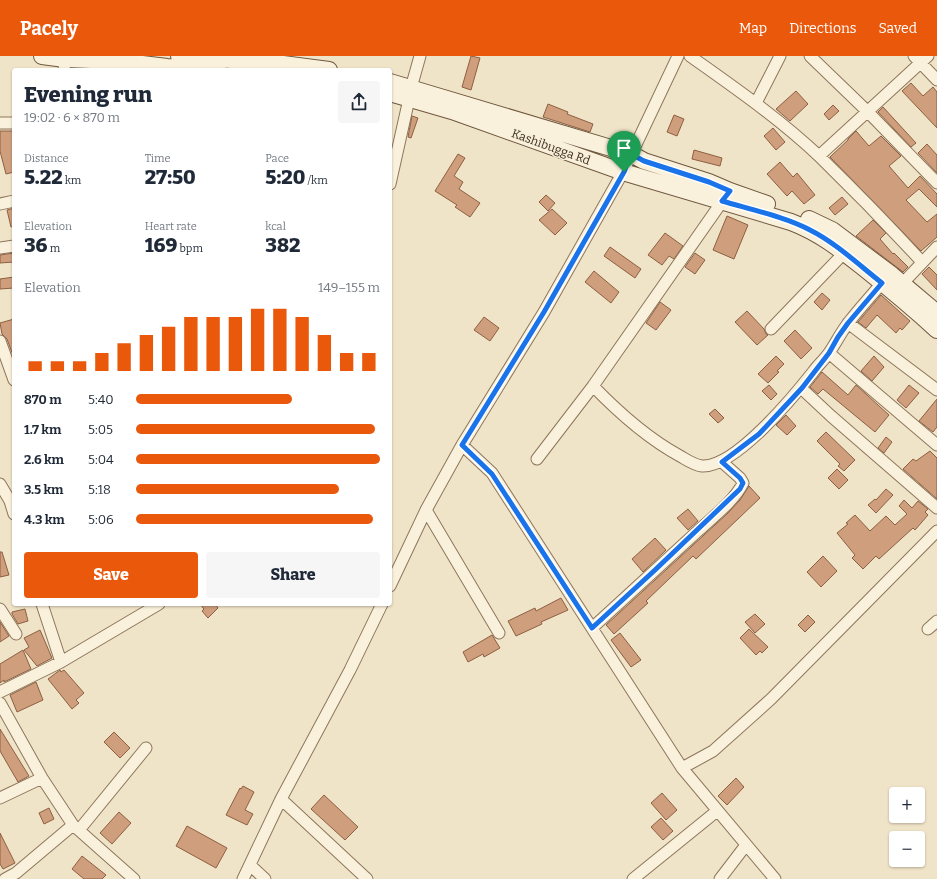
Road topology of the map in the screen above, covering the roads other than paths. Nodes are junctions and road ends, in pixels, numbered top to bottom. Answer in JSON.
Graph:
{"nodes":[{"id":1,"x":42,"y":56,"type":"edge"},
{"id":2,"x":180,"y":56,"type":"edge"},
{"id":3,"x":420,"y":56,"type":"edge"},
{"id":4,"x":678,"y":56,"type":"edge"},
{"id":5,"x":690,"y":56,"type":"edge"},
{"id":6,"x":780,"y":56,"type":"edge"},
{"id":7,"x":810,"y":56,"type":"edge"},
{"id":8,"x":84,"y":58,"type":"edge"},
{"id":9,"x":254,"y":58,"type":"edge"},
{"id":10,"x":921,"y":58,"type":"edge"},
{"id":11,"x":119,"y":62,"type":"edge"},
{"id":12,"x":167,"y":64,"type":"edge"},
{"id":13,"x":64,"y":65,"type":"edge"},
{"id":14,"x":201,"y":68,"type":"edge"},
{"id":15,"x":316,"y":68,"type":"edge"},
{"id":16,"x":937,"y":80,"type":"edge"},
{"id":17,"x":392,"y":83,"type":"edge"},
{"id":18,"x":392,"y":93,"type":"edge"},
{"id":19,"x":410,"y":93,"type":"junction"},
{"id":20,"x":756,"y":103,"type":"junction"},
{"id":21,"x":868,"y":112,"type":"junction"},
{"id":22,"x":0,"y":123,"type":"edge"},
{"id":23,"x":12,"y":123,"type":"edge"},
{"id":24,"x":631,"y":154,"type":"junction"},
{"id":25,"x":819,"y":156,"type":"junction"},
{"id":26,"x":624,"y":172,"type":"junction"},
{"id":27,"x":392,"y":175,"type":"edge"},
{"id":28,"x":937,"y":183,"type":"edge"},
{"id":29,"x":726,"y":196,"type":"junction"},
{"id":30,"x":12,"y":201,"type":"edge"},
{"id":31,"x":0,"y":204,"type":"edge"},
{"id":32,"x":12,"y":246,"type":"edge"},
{"id":33,"x":937,"y":247,"type":"edge"},
{"id":34,"x":0,"y":248,"type":"edge"},
{"id":35,"x":844,"y":253,"type":"junction"},
{"id":36,"x":922,"y":262,"type":"junction"},
{"id":37,"x":882,"y":283,"type":"junction"},
{"id":38,"x":902,"y":284,"type":"junction"},
{"id":39,"x":937,"y":313,"type":"edge"},
{"id":40,"x":848,"y":323,"type":"junction"},
{"id":41,"x":770,"y":328,"type":"dead end"},
{"id":42,"x":937,"y":330,"type":"edge"},
{"id":43,"x":0,"y":341,"type":"edge"},
{"id":44,"x":829,"y":353,"type":"junction"},
{"id":45,"x":12,"y":374,"type":"edge"},
{"id":46,"x":593,"y":386,"type":"junction"},
{"id":47,"x":802,"y":388,"type":"junction"},
{"id":48,"x":937,"y":390,"type":"edge"},
{"id":49,"x":462,"y":445,"type":"junction"},
{"id":50,"x":937,"y":445,"type":"edge"},
{"id":51,"x":538,"y":460,"type":"dead end"},
{"id":52,"x":722,"y":462,"type":"junction"},
{"id":53,"x":0,"y":484,"type":"edge"},
{"id":54,"x":12,"y":508,"type":"edge"},
{"id":55,"x":937,"y":508,"type":"edge"},
{"id":56,"x":426,"y":510,"type":"junction"},
{"id":57,"x":937,"y":531,"type":"edge"},
{"id":58,"x":392,"y":582,"type":"edge"},
{"id":59,"x":43,"y":606,"type":"edge"},
{"id":60,"x":156,"y":606,"type":"edge"},
{"id":61,"x":381,"y":606,"type":"edge"},
{"id":62,"x":0,"y":609,"type":"edge"},
{"id":63,"x":937,"y":621,"type":"edge"},
{"id":64,"x":592,"y":628,"type":"junction"},
{"id":65,"x":928,"y":629,"type":"dead end"},
{"id":66,"x":16,"y":634,"type":"dead end"},
{"id":67,"x":500,"y":634,"type":"dead end"},
{"id":68,"x":61,"y":662,"type":"junction"},
{"id":69,"x":0,"y":692,"type":"edge"},
{"id":70,"x":0,"y":703,"type":"edge"},
{"id":71,"x":4,"y":720,"type":"edge"},
{"id":72,"x":146,"y":748,"type":"dead end"},
{"id":73,"x":682,"y":768,"type":"junction"},
{"id":74,"x":42,"y":778,"type":"junction"},
{"id":75,"x":0,"y":798,"type":"edge"},
{"id":76,"x":281,"y":799,"type":"junction"},
{"id":77,"x":717,"y":811,"type":"junction"},
{"id":78,"x":76,"y":827,"type":"junction"},
{"id":79,"x":746,"y":844,"type":"junction"},
{"id":80,"x":250,"y":865,"type":"junction"},
{"id":81,"x":19,"y":876,"type":"edge"},
{"id":82,"x":5,"y":879,"type":"edge"},
{"id":83,"x":134,"y":879,"type":"edge"},
{"id":84,"x":243,"y":879,"type":"edge"},
{"id":85,"x":265,"y":879,"type":"edge"},
{"id":86,"x":367,"y":879,"type":"edge"},
{"id":87,"x":633,"y":879,"type":"edge"},
{"id":88,"x":720,"y":879,"type":"edge"},
{"id":89,"x":775,"y":879,"type":"edge"}],
"edges":[{"from":1,"to":13,"type":"main road"},
{"from":2,"to":9,"type":"main road"},
{"from":3,"to":19,"type":"street"},
{"from":4,"to":24,"type":"street"},
{"from":5,"to":20,"type":"street"},
{"from":6,"to":20,"type":"street"},
{"from":7,"to":21,"type":"street"},
{"from":8,"to":11,"type":"main road"},
{"from":8,"to":13,"type":"main road"},
{"from":9,"to":15,"type":"main road"},
{"from":10,"to":16,"type":"street"},
{"from":10,"to":21,"type":"street"},
{"from":11,"to":12,"type":"main road"},
{"from":12,"to":14,"type":"main road"},
{"from":17,"to":19,"type":"main road","name":"Kashibugga Rd"},
{"from":18,"to":19,"type":"main road","name":"Kashibugga Rd"},
{"from":19,"to":24,"type":"main road","name":"Kashibugga Rd"},
{"from":19,"to":26,"type":"main road","name":"Kashibugga Rd"},
{"from":19,"to":27,"type":"street"},
{"from":20,"to":25,"type":"street"},
{"from":21,"to":25,"type":"street"},
{"from":21,"to":28,"type":"street"},
{"from":22,"to":23,"type":"street"},
{"from":24,"to":26,"type":"street"},
{"from":24,"to":29,"type":"main road","name":"Kashibugga Rd"},
{"from":25,"to":36,"type":"street"},
{"from":26,"to":29,"type":"main road","name":"Kashibugga Rd"},
{"from":26,"to":49,"type":"street"},
{"from":29,"to":35,"type":"main road","name":"Kashibugga Rd"},
{"from":29,"to":38,"type":"main road","name":"Kashibugga Rd"},
{"from":29,"to":46,"type":"street"},
{"from":30,"to":31,"type":"street"},
{"from":32,"to":34,"type":"street"},
{"from":33,"to":36,"type":"street"},
{"from":35,"to":37,"type":"main road","name":"Kashibugga Rd"},
{"from":35,"to":41,"type":"street"},
{"from":36,"to":38,"type":"street"},
{"from":37,"to":40,"type":"street"},
{"from":37,"to":42,"type":"main road","name":"Kashibugga Rd"},
{"from":38,"to":39,"type":"main road","name":"Kashibugga Rd"},
{"from":40,"to":44,"type":"street"},
{"from":40,"to":48,"type":"street"},
{"from":43,"to":45,"type":"street"},
{"from":44,"to":47,"type":"street"},
{"from":44,"to":50,"type":"street"},
{"from":46,"to":51,"type":"street"},
{"from":46,"to":52,"type":"street"},
{"from":47,"to":52,"type":"street"},
{"from":47,"to":55,"type":"street"},
{"from":49,"to":56,"type":"street"},
{"from":49,"to":64,"type":"street"},
{"from":52,"to":64,"type":"street"},
{"from":53,"to":54,"type":"street"},
{"from":56,"to":58,"type":"street"},
{"from":56,"to":67,"type":"street"},
{"from":57,"to":73,"type":"street"},
{"from":59,"to":68,"type":"street"},
{"from":60,"to":68,"type":"street"},
{"from":61,"to":76,"type":"street"},
{"from":62,"to":66,"type":"street"},
{"from":63,"to":65,"type":"street"},
{"from":64,"to":73,"type":"street"},
{"from":68,"to":69,"type":"street"},
{"from":70,"to":71,"type":"street"},
{"from":71,"to":74,"type":"street"},
{"from":72,"to":78,"type":"street"},
{"from":73,"to":77,"type":"street"},
{"from":74,"to":75,"type":"street"},
{"from":74,"to":78,"type":"street"},
{"from":76,"to":80,"type":"street"},
{"from":76,"to":86,"type":"street"},
{"from":77,"to":79,"type":"street"},
{"from":77,"to":87,"type":"street"},
{"from":78,"to":81,"type":"street"},
{"from":78,"to":83,"type":"street"},
{"from":79,"to":88,"type":"street"},
{"from":79,"to":89,"type":"street"},
{"from":80,"to":84,"type":"street"},
{"from":80,"to":85,"type":"street"},
{"from":81,"to":82,"type":"street"}]}
